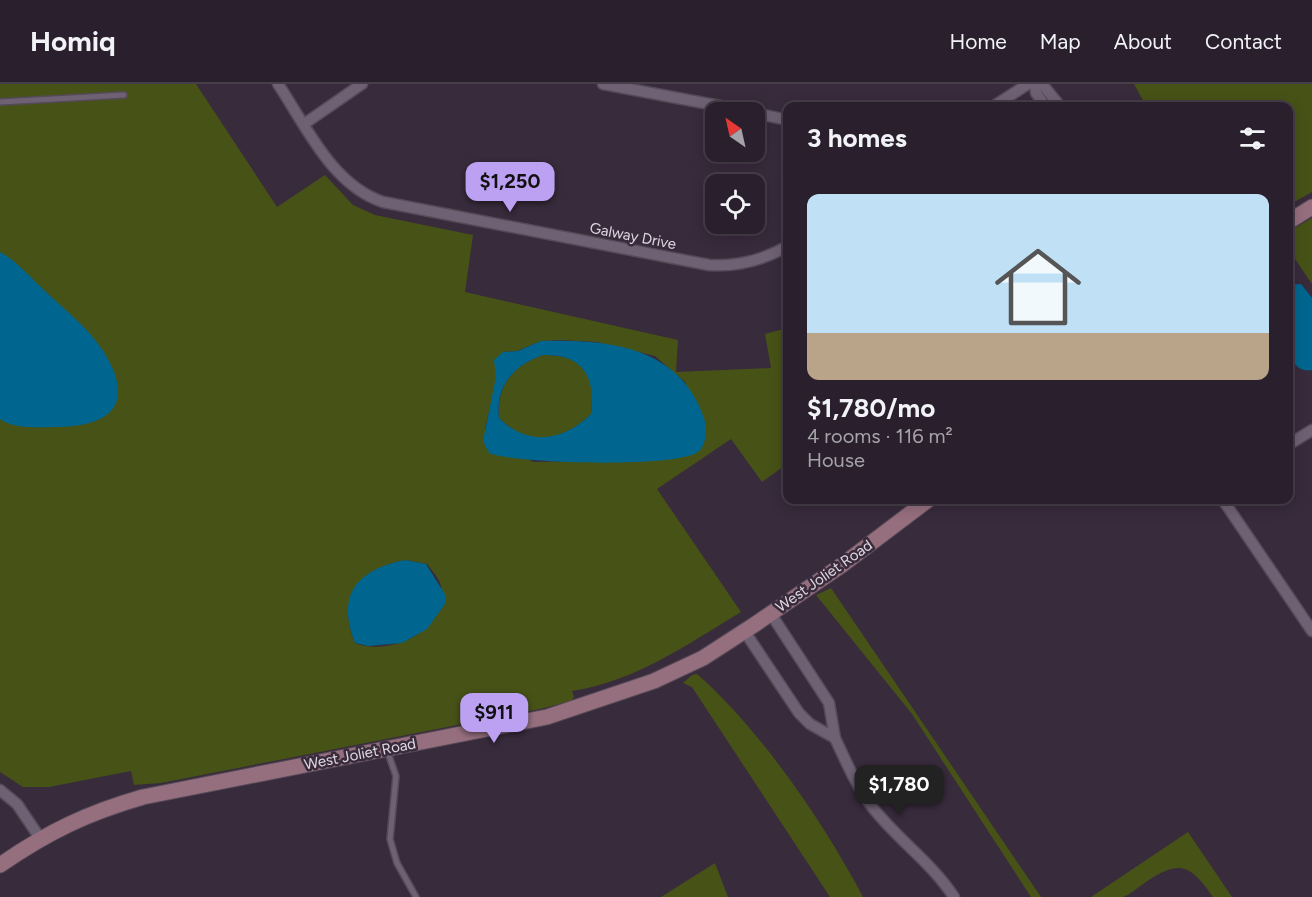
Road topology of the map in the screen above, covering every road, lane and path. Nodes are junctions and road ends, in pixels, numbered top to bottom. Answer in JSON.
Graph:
{"nodes":[{"id":1,"x":278,"y":84,"type":"edge"},
{"id":2,"x":362,"y":84,"type":"edge"},
{"id":3,"x":603,"y":84,"type":"edge"},
{"id":4,"x":1028,"y":84,"type":"edge"},
{"id":5,"x":1035,"y":84,"type":"edge"},
{"id":6,"x":1042,"y":84,"type":"edge"},
{"id":7,"x":124,"y":95,"type":"dead end"},
{"id":8,"x":0,"y":102,"type":"edge"},
{"id":9,"x":1000,"y":102,"type":"edge"},
{"id":10,"x":1042,"y":102,"type":"edge"},
{"id":11,"x":1057,"y":102,"type":"edge"},
{"id":12,"x":705,"y":104,"type":"edge"},
{"id":13,"x":765,"y":115,"type":"edge"},
{"id":14,"x":783,"y":119,"type":"edge"},
{"id":15,"x":304,"y":123,"type":"junction"},
{"id":16,"x":1312,"y":207,"type":"edge"},
{"id":17,"x":1293,"y":219,"type":"edge"},
{"id":18,"x":783,"y":248,"type":"edge"},
{"id":19,"x":1312,"y":430,"type":"edge"},
{"id":20,"x":1293,"y":442,"type":"edge"},
{"id":21,"x":923,"y":504,"type":"edge"},
{"id":22,"x":1226,"y":504,"type":"edge"},
{"id":23,"x":771,"y":614,"type":"junction"},
{"id":24,"x":1312,"y":631,"type":"edge"},
{"id":25,"x":745,"y":632,"type":"junction"},
{"id":26,"x":835,"y":738,"type":"junction"},
{"id":27,"x":386,"y":749,"type":"junction"},
{"id":28,"x":0,"y":790,"type":"edge"},
{"id":29,"x":40,"y":838,"type":"junction"},
{"id":30,"x":0,"y":865,"type":"edge"},
{"id":31,"x":416,"y":897,"type":"edge"},
{"id":32,"x":954,"y":897,"type":"edge"}],
"edges":[{"from":1,"to":15,"type":"street","name":"Galway Drive"},
{"from":2,"to":15,"type":"street"},
{"from":3,"to":12,"type":"street"},
{"from":4,"to":9,"type":"street"},
{"from":5,"to":10,"type":"street"},
{"from":6,"to":11,"type":"street"},
{"from":7,"to":8,"type":"lane"},
{"from":13,"to":14,"type":"street"},
{"from":15,"to":18,"type":"street","name":"Galway Drive"},
{"from":16,"to":17,"type":"main road"},
{"from":19,"to":20,"type":"street"},
{"from":21,"to":23,"type":"main road","name":"West Joliet Road"},
{"from":22,"to":24,"type":"street"},
{"from":23,"to":25,"type":"main road","name":"West Joliet Road"},
{"from":23,"to":26,"type":"street"},
{"from":25,"to":26,"type":"street"},
{"from":25,"to":27,"type":"main road","name":"West Joliet Road"},
{"from":26,"to":32,"type":"street"},
{"from":27,"to":29,"type":"main road","name":"West Joliet Road"},
{"from":27,"to":31,"type":"lane"},
{"from":28,"to":29,"type":"street"},
{"from":29,"to":30,"type":"main road","name":"West Joliet Road"}]}
